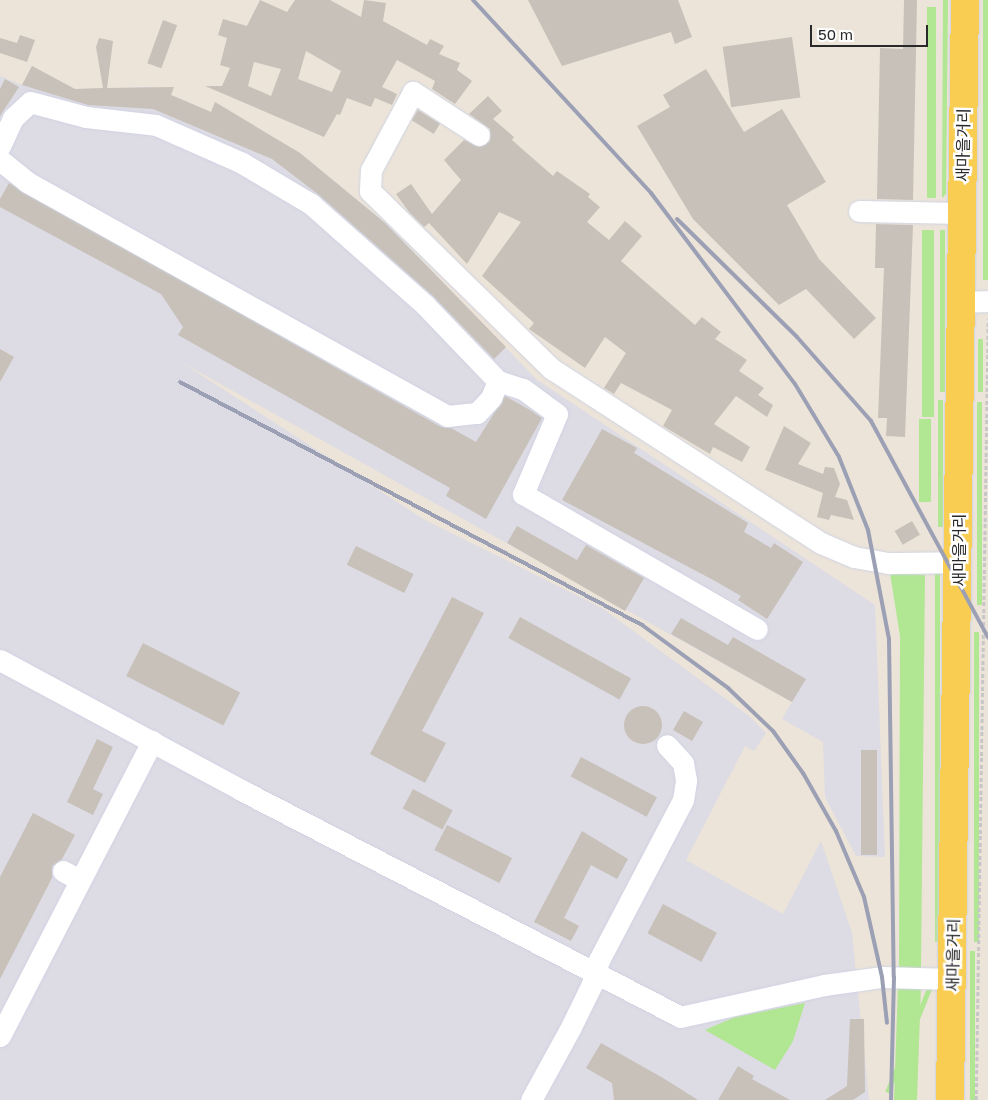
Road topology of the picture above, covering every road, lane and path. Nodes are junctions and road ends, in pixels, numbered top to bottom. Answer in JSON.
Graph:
{"nodes":[{"id":1,"x":965,"y":0,"type":"edge"},
{"id":2,"x":479,"y":135,"type":"dead end"},
{"id":3,"x":0,"y":146,"type":"edge"},
{"id":4,"x":0,"y":160,"type":"edge"},
{"id":5,"x":859,"y":211,"type":"dead end"},
{"id":6,"x":962,"y":213,"type":"junction"},
{"id":7,"x":979,"y":301,"type":"edge"},
{"id":8,"x":498,"y":381,"type":"junction"},
{"id":9,"x":959,"y":562,"type":"junction"},
{"id":10,"x":757,"y":629,"type":"dead end"},
{"id":11,"x":0,"y":660,"type":"edge"},
{"id":12,"x":152,"y":741,"type":"junction"},
{"id":13,"x":666,"y":745,"type":"dead end"},
{"id":14,"x":595,"y":975,"type":"junction"},
{"id":15,"x":952,"y":979,"type":"junction"},
{"id":16,"x":0,"y":1036,"type":"edge"},
{"id":17,"x":531,"y":1100,"type":"edge"},
{"id":18,"x":950,"y":1100,"type":"edge"},
{"id":19,"x":976,"y":1100,"type":"edge"}],
"edges":[{"from":1,"to":6,"type":"main road","name":"새마을거리"},
{"from":2,"to":9,"type":"street"},
{"from":3,"to":8,"type":"street"},
{"from":4,"to":8,"type":"street"},
{"from":5,"to":6,"type":"street"},
{"from":6,"to":7,"type":"main road","name":"새마을거리"},
{"from":7,"to":9,"type":"main road","name":"새마을거리"},
{"from":7,"to":19,"type":"path"},
{"from":8,"to":10,"type":"street"},
{"from":9,"to":15,"type":"main road","name":"새마을거리"},
{"from":11,"to":12,"type":"street"},
{"from":12,"to":14,"type":"street"},
{"from":12,"to":16,"type":"street"},
{"from":13,"to":14,"type":"street"},
{"from":14,"to":15,"type":"street"},
{"from":14,"to":17,"type":"street"},
{"from":15,"to":18,"type":"main road","name":"새마을거리"}]}
